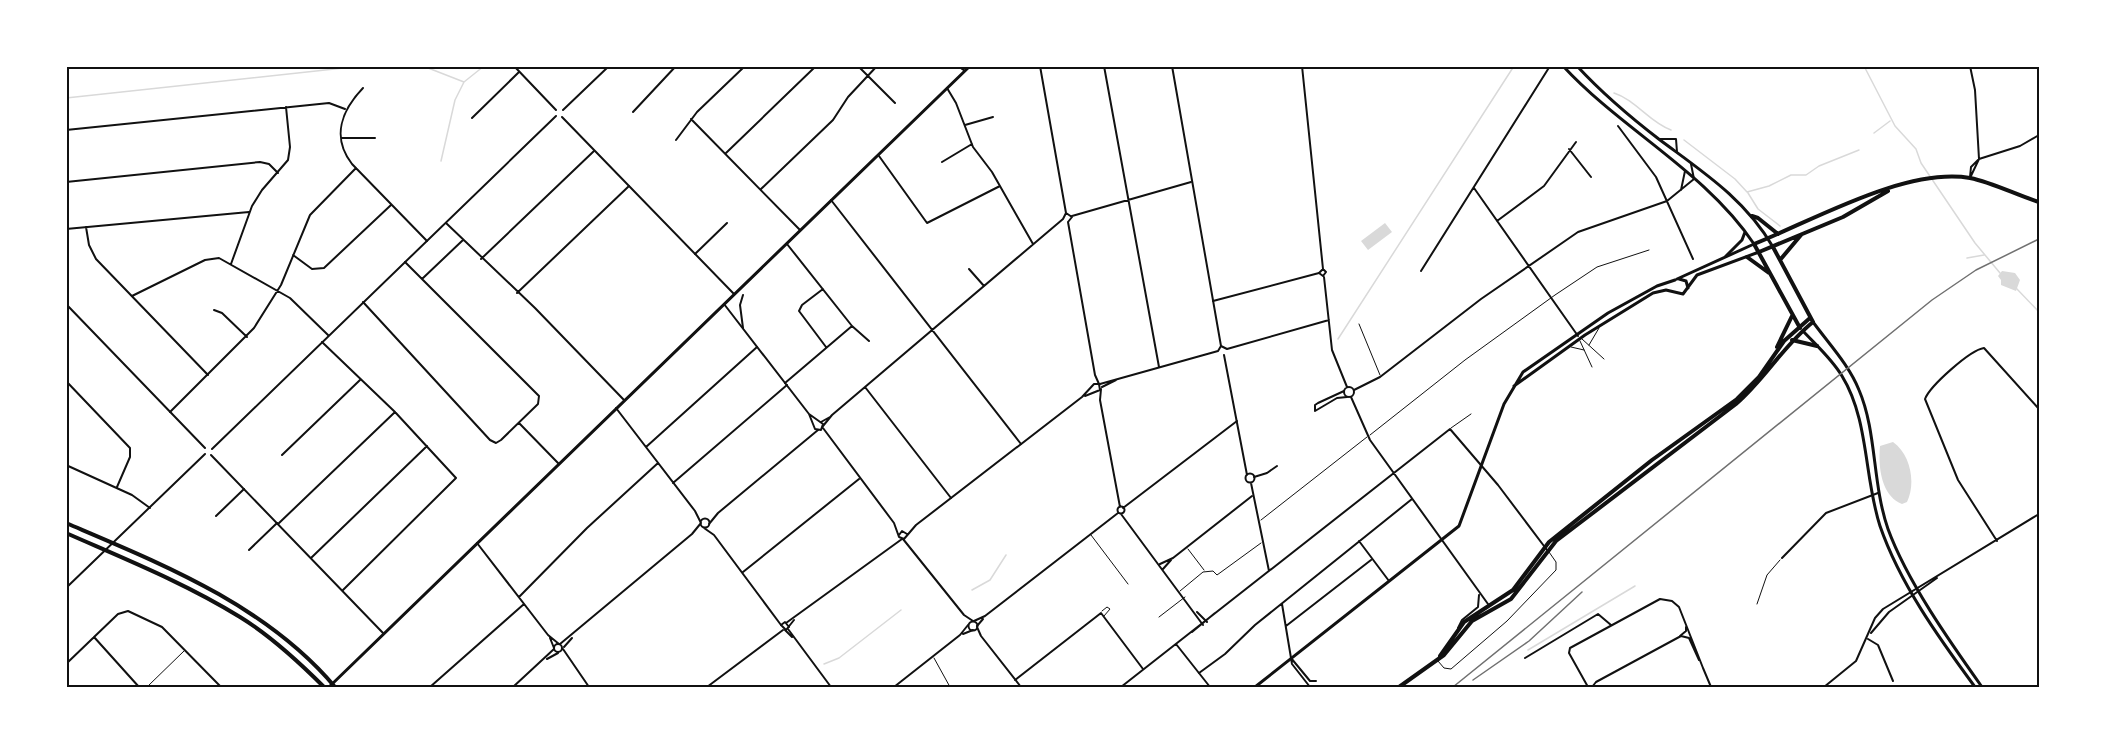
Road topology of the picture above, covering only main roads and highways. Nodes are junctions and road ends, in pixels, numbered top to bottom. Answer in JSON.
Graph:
{"nodes":[{"id":1,"x":970,"y":66,"type":"edge"},
{"id":2,"x":1563,"y":66,"type":"edge"},
{"id":3,"x":1577,"y":66,"type":"edge"},
{"id":4,"x":1888,"y":191,"type":"junction"},
{"id":5,"x":2039,"y":202,"type":"edge"},
{"id":6,"x":1752,"y":216,"type":"junction"},
{"id":7,"x":1745,"y":232,"type":"junction"},
{"id":8,"x":1778,"y":234,"type":"junction"},
{"id":9,"x":1801,"y":235,"type":"junction"},
{"id":10,"x":1768,"y":239,"type":"junction"},
{"id":11,"x":1754,"y":244,"type":"junction"},
{"id":12,"x":1773,"y":247,"type":"junction"},
{"id":13,"x":1759,"y":252,"type":"junction"},
{"id":14,"x":1726,"y":256,"type":"junction"},
{"id":15,"x":1747,"y":257,"type":"junction"},
{"id":16,"x":1780,"y":260,"type":"junction"},
{"id":17,"x":1769,"y":273,"type":"junction"},
{"id":18,"x":1676,"y":280,"type":"junction"},
{"id":19,"x":1688,"y":288,"type":"junction"},
{"id":20,"x":1676,"y":293,"type":"junction"},
{"id":21,"x":1792,"y":316,"type":"junction"},
{"id":22,"x":1810,"y":318,"type":"junction"},
{"id":23,"x":1801,"y":328,"type":"junction"},
{"id":24,"x":1791,"y":340,"type":"junction"},
{"id":25,"x":1817,"y":346,"type":"junction"},
{"id":26,"x":1776,"y":350,"type":"junction"},
{"id":27,"x":1513,"y":387,"type":"junction"},
{"id":28,"x":66,"y":523,"type":"edge"},
{"id":29,"x":66,"y":533,"type":"edge"},
{"id":30,"x":1545,"y":548,"type":"junction"},
{"id":31,"x":1490,"y":608,"type":"junction"},
{"id":32,"x":1438,"y":658,"type":"junction"},
{"id":33,"x":326,"y":686,"type":"edge"},
{"id":34,"x":335,"y":687,"type":"edge"},
{"id":35,"x":1255,"y":687,"type":"edge"},
{"id":36,"x":1399,"y":687,"type":"edge"},
{"id":37,"x":1975,"y":687,"type":"edge"},
{"id":38,"x":1982,"y":687,"type":"edge"}],
"edges":[{"from":1,"to":33,"type":"main road"},
{"from":2,"to":7,"type":"main road"},
{"from":3,"to":6,"type":"main road"},
{"from":4,"to":5,"type":"highway"},
{"from":4,"to":8,"type":"highway"},
{"from":4,"to":9,"type":"highway"},
{"from":6,"to":8,"type":"highway"},
{"from":6,"to":10,"type":"main road"},
{"from":7,"to":11,"type":"main road"},
{"from":7,"to":14,"type":"main road"},
{"from":8,"to":10,"type":"highway"},
{"from":9,"to":12,"type":"highway"},
{"from":9,"to":16,"type":"highway"},
{"from":10,"to":11,"type":"highway"},
{"from":10,"to":12,"type":"main road"},
{"from":11,"to":13,"type":"highway"},
{"from":11,"to":14,"type":"main road"},
{"from":12,"to":13,"type":"highway"},
{"from":12,"to":16,"type":"highway"},
{"from":13,"to":15,"type":"main road"},
{"from":13,"to":17,"type":"highway"},
{"from":14,"to":18,"type":"main road"},
{"from":15,"to":17,"type":"highway"},
{"from":15,"to":19,"type":"main road"},
{"from":16,"to":22,"type":"highway"},
{"from":17,"to":21,"type":"highway"},
{"from":18,"to":19,"type":"main road"},
{"from":18,"to":20,"type":"main road"},
{"from":18,"to":27,"type":"main road"},
{"from":19,"to":20,"type":"main road"},
{"from":20,"to":27,"type":"main road"},
{"from":21,"to":23,"type":"highway"},
{"from":21,"to":26,"type":"highway"},
{"from":22,"to":23,"type":"highway"},
{"from":22,"to":38,"type":"main road"},
{"from":23,"to":24,"type":"highway"},
{"from":23,"to":25,"type":"main road"},
{"from":23,"to":26,"type":"highway"},
{"from":24,"to":25,"type":"highway"},
{"from":24,"to":30,"type":"highway"},
{"from":25,"to":37,"type":"main road"},
{"from":26,"to":30,"type":"highway"},
{"from":27,"to":35,"type":"main road"},
{"from":28,"to":33,"type":"highway"},
{"from":29,"to":33,"type":"highway"},
{"from":30,"to":31,"type":"highway"},
{"from":31,"to":32,"type":"highway"},
{"from":31,"to":32,"type":"highway"},
{"from":32,"to":36,"type":"highway"},
{"from":33,"to":34,"type":"highway"}]}
